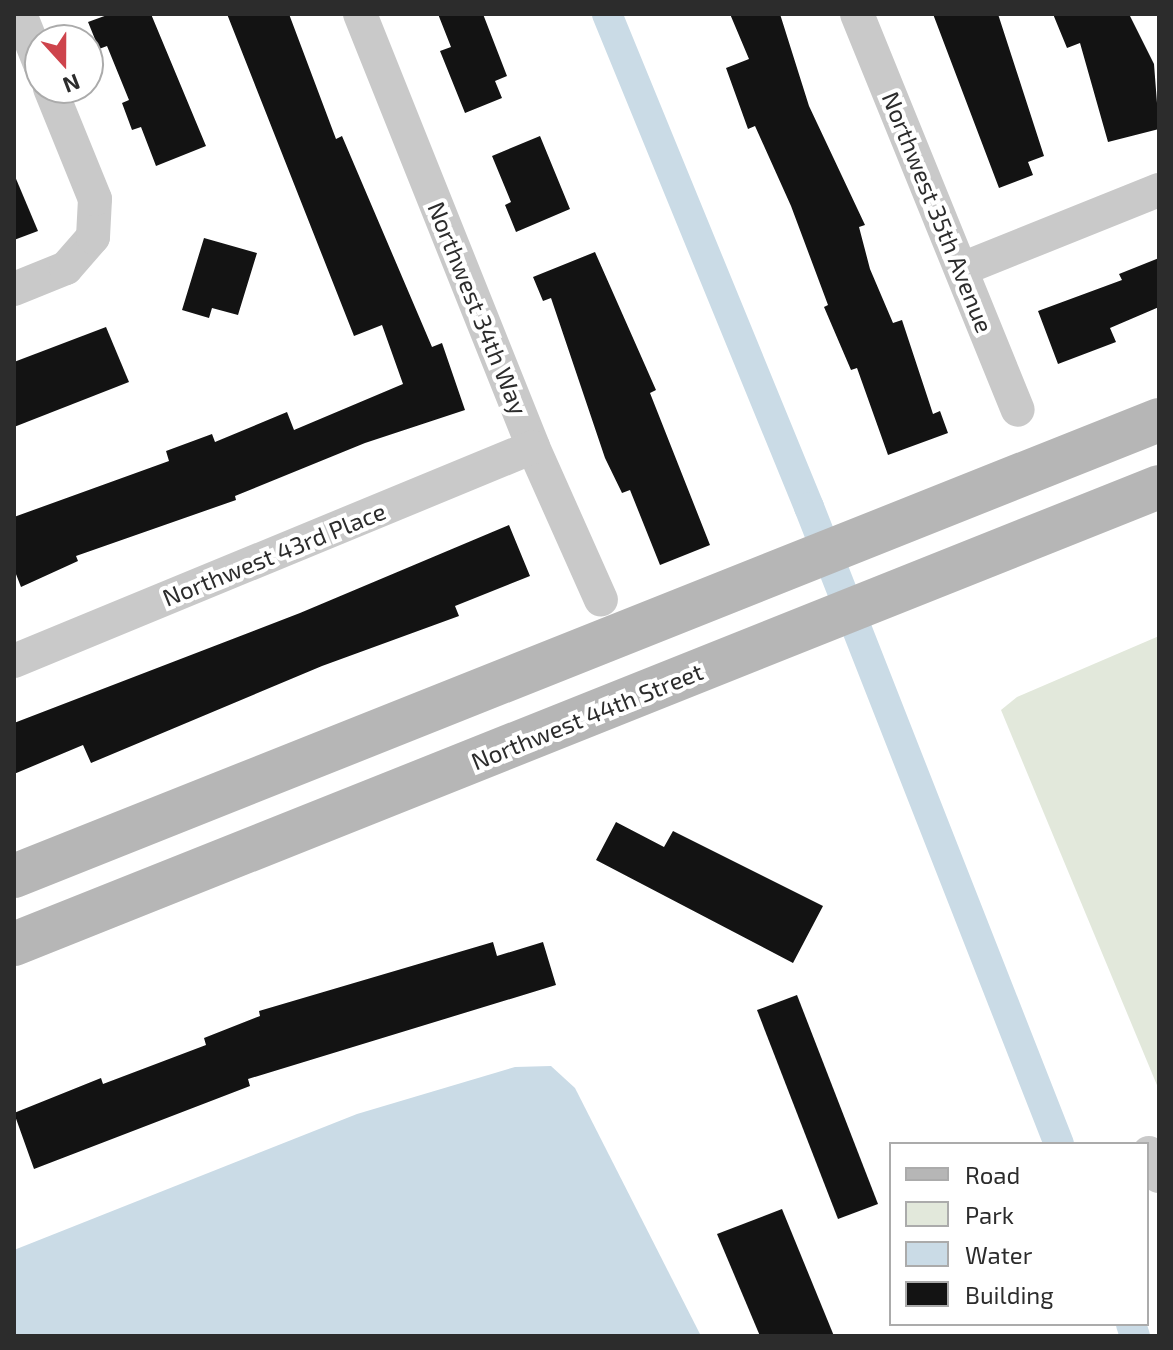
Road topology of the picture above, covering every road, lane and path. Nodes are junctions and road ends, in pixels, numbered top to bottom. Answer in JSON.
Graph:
{"nodes":[{"id":1,"x":360,"y":14,"type":"edge"},
{"id":2,"x":857,"y":14,"type":"edge"},
{"id":3,"x":56,"y":104,"type":"edge"},
{"id":4,"x":1159,"y":190,"type":"edge"},
{"id":5,"x":962,"y":269,"type":"junction"},
{"id":6,"x":14,"y":289,"type":"edge"},
{"id":7,"x":1018,"y":410,"type":"dead end"},
{"id":8,"x":1159,"y":420,"type":"edge"},
{"id":9,"x":533,"y":447,"type":"junction"},
{"id":10,"x":1159,"y":487,"type":"edge"},
{"id":11,"x":601,"y":600,"type":"dead end"},
{"id":12,"x":597,"y":643,"type":"junction"},
{"id":13,"x":14,"y":661,"type":"edge"},
{"id":14,"x":622,"y":702,"type":"junction"},
{"id":15,"x":14,"y":876,"type":"edge"},
{"id":16,"x":14,"y":944,"type":"edge"}],
"edges":[{"from":1,"to":9,"type":"street","name":"Northwest 34th Way"},
{"from":2,"to":5,"type":"street","name":"Northwest 35th Avenue"},
{"from":3,"to":6,"type":"street"},
{"from":4,"to":5,"type":"street"},
{"from":5,"to":7,"type":"street","name":"Northwest 35th Avenue"},
{"from":8,"to":12,"type":"street"},
{"from":9,"to":11,"type":"street","name":"Northwest 34th Way"},
{"from":9,"to":13,"type":"street","name":"Northwest 43rd Place"},
{"from":10,"to":14,"type":"street","name":"Northwest 44th Street"},
{"from":12,"to":14,"type":"street"},
{"from":12,"to":15,"type":"street"},
{"from":14,"to":16,"type":"street","name":"Northwest 44th Street"}]}
